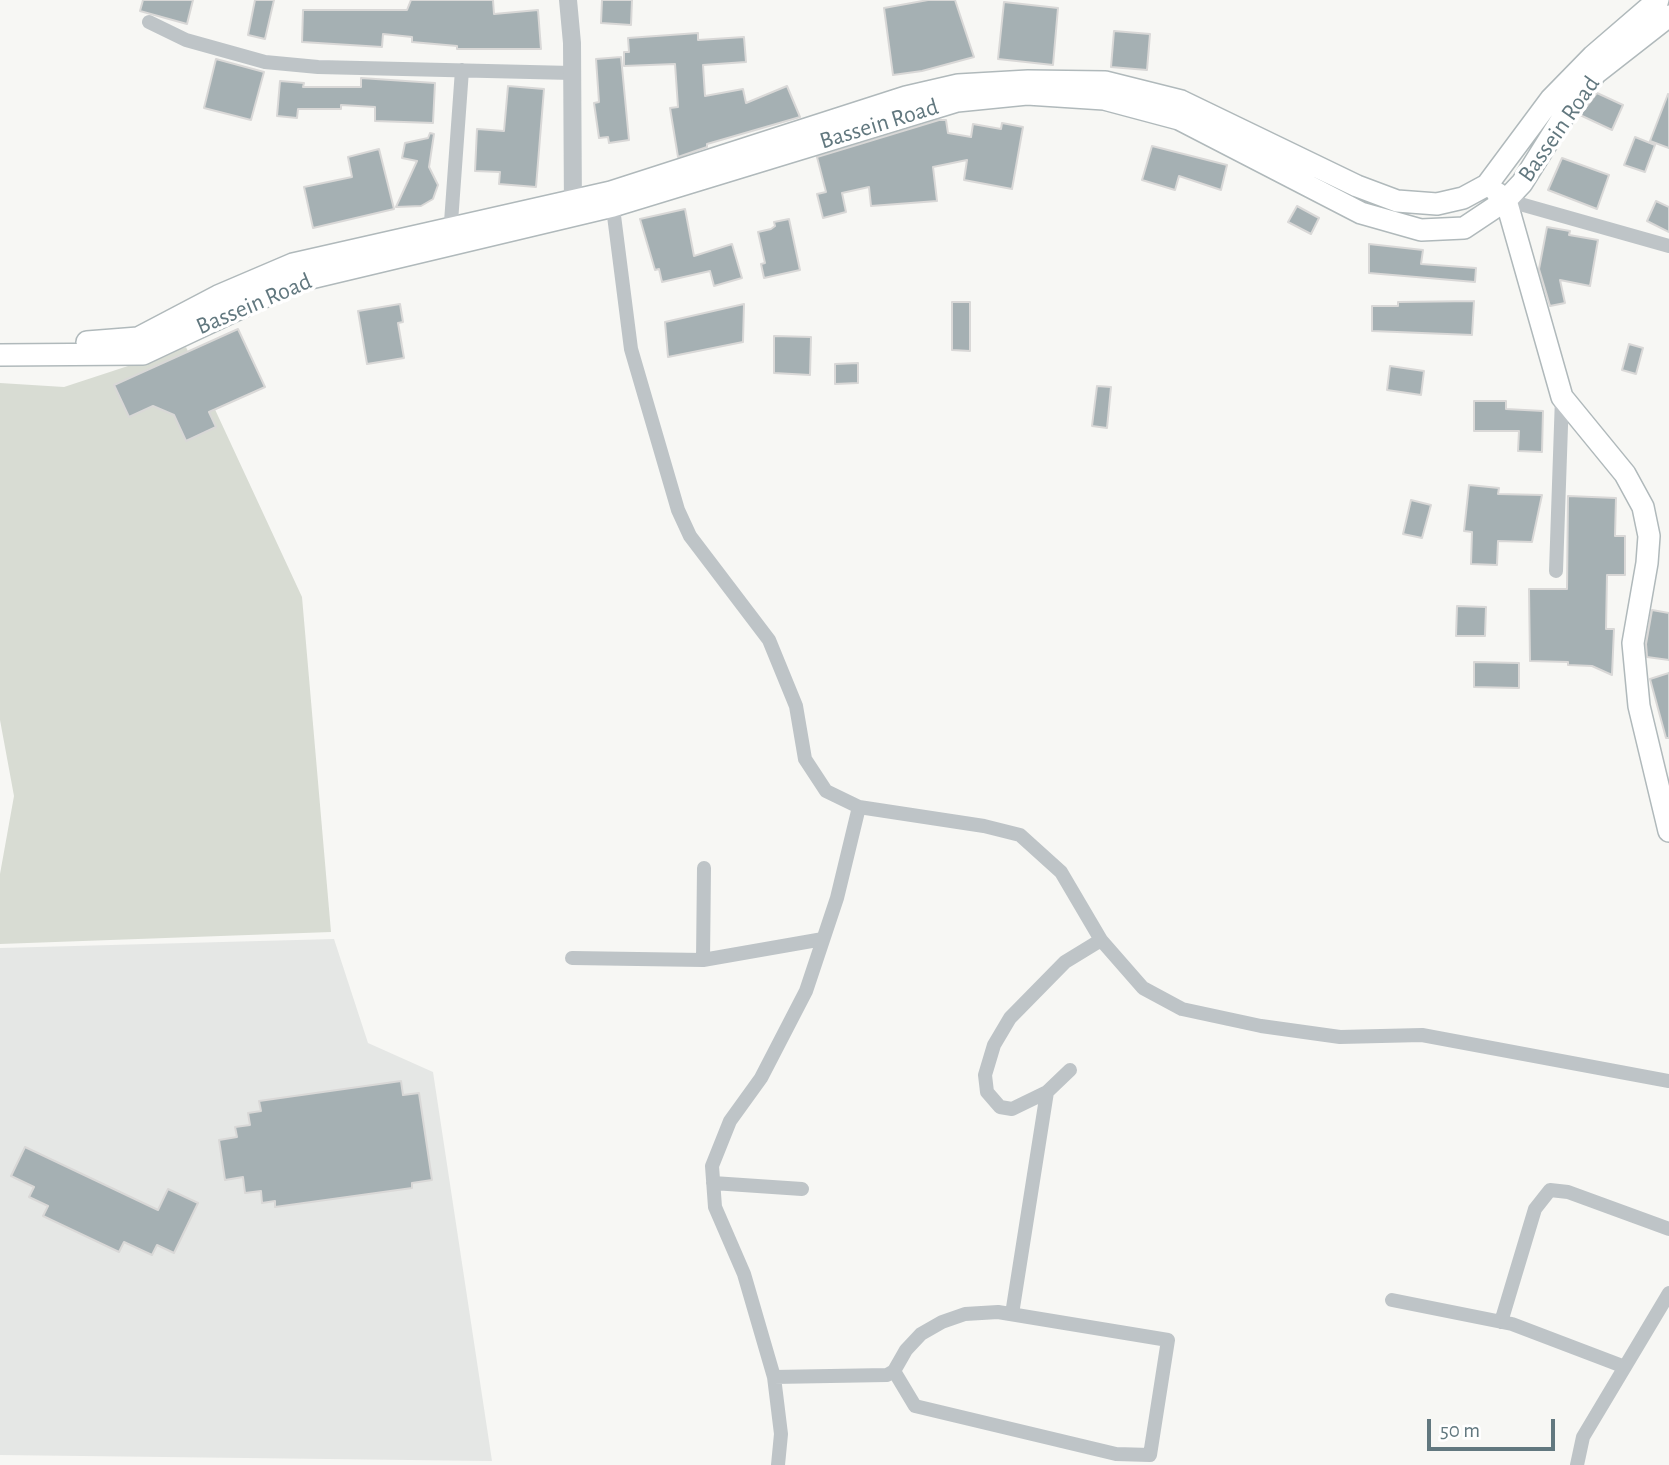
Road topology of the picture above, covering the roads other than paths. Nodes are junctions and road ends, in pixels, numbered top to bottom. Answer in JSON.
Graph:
{"nodes":[{"id":1,"x":568,"y":0,"type":"edge"},
{"id":2,"x":1658,"y":0,"type":"edge"},
{"id":3,"x":1669,"y":16,"type":"edge"},
{"id":4,"x":149,"y":22,"type":"dead end"},
{"id":5,"x":462,"y":70,"type":"junction"},
{"id":6,"x":572,"y":72,"type":"junction"},
{"id":7,"x":1488,"y":185,"type":"junction"},
{"id":8,"x":612,"y":199,"type":"junction"},
{"id":9,"x":1506,"y":200,"type":"junction"},
{"id":10,"x":573,"y":208,"type":"junction"},
{"id":11,"x":450,"y":237,"type":"junction"},
{"id":12,"x":1669,"y":246,"type":"edge"},
{"id":13,"x":0,"y":345,"type":"edge"},
{"id":14,"x":0,"y":355,"type":"edge"},
{"id":15,"x":1562,"y":397,"type":"junction"},
{"id":16,"x":1556,"y":571,"type":"dead end"},
{"id":17,"x":1666,"y":803,"type":"edge"},
{"id":18,"x":859,"y":807,"type":"junction"},
{"id":19,"x":1669,"y":831,"type":"edge"},
{"id":20,"x":704,"y":868,"type":"dead end"},
{"id":21,"x":823,"y":939,"type":"junction"},
{"id":22,"x":1101,"y":940,"type":"junction"},
{"id":23,"x":572,"y":958,"type":"dead end"},
{"id":24,"x":703,"y":960,"type":"junction"},
{"id":25,"x":1070,"y":1070,"type":"dead end"},
{"id":26,"x":1669,"y":1081,"type":"edge"},
{"id":27,"x":1046,"y":1091,"type":"junction"},
{"id":28,"x":713,"y":1183,"type":"junction"},
{"id":29,"x":802,"y":1189,"type":"dead end"},
{"id":30,"x":1669,"y":1229,"type":"edge"},
{"id":31,"x":1669,"y":1293,"type":"edge"},
{"id":32,"x":1392,"y":1300,"type":"dead end"},
{"id":33,"x":1012,"y":1314,"type":"junction"},
{"id":34,"x":1501,"y":1322,"type":"junction"},
{"id":35,"x":1626,"y":1367,"type":"junction"},
{"id":36,"x":894,"y":1371,"type":"junction"},
{"id":37,"x":774,"y":1377,"type":"junction"},
{"id":38,"x":778,"y":1465,"type":"edge"},
{"id":39,"x":1577,"y":1465,"type":"edge"}],
"edges":[{"from":1,"to":6,"type":"street"},
{"from":2,"to":7,"type":"main road","name":"Bassein Road"},
{"from":3,"to":9,"type":"main road","name":"Bassein Road"},
{"from":4,"to":5,"type":"street"},
{"from":5,"to":6,"type":"street"},
{"from":5,"to":11,"type":"street"},
{"from":6,"to":10,"type":"street"},
{"from":7,"to":8,"type":"main road","name":"Bassein Road"},
{"from":7,"to":9,"type":"main road"},
{"from":8,"to":9,"type":"main road","name":"Bassein Road"},
{"from":8,"to":10,"type":"main road","name":"Bassein Road"},
{"from":8,"to":18,"type":"street"},
{"from":9,"to":12,"type":"street"},
{"from":9,"to":15,"type":"main road"},
{"from":10,"to":11,"type":"main road","name":"Bassein Road"},
{"from":11,"to":13,"type":"main road","name":"Bassein Road"},
{"from":11,"to":14,"type":"main road","name":"Bassein Road"},
{"from":15,"to":16,"type":"street"},
{"from":15,"to":17,"type":"main road"},
{"from":17,"to":19,"type":"main road"},
{"from":18,"to":21,"type":"street"},
{"from":18,"to":22,"type":"street"},
{"from":20,"to":24,"type":"street"},
{"from":21,"to":24,"type":"street"},
{"from":21,"to":28,"type":"street"},
{"from":22,"to":26,"type":"street"},
{"from":22,"to":27,"type":"street"},
{"from":23,"to":24,"type":"street"},
{"from":25,"to":27,"type":"street"},
{"from":27,"to":33,"type":"street"},
{"from":28,"to":29,"type":"street"},
{"from":28,"to":37,"type":"street"},
{"from":30,"to":34,"type":"street"},
{"from":31,"to":35,"type":"street"},
{"from":32,"to":34,"type":"street"},
{"from":33,"to":36,"type":"street"},
{"from":33,"to":36,"type":"street"},
{"from":34,"to":35,"type":"street"},
{"from":35,"to":39,"type":"street"},
{"from":36,"to":37,"type":"street"},
{"from":37,"to":38,"type":"street"}]}
